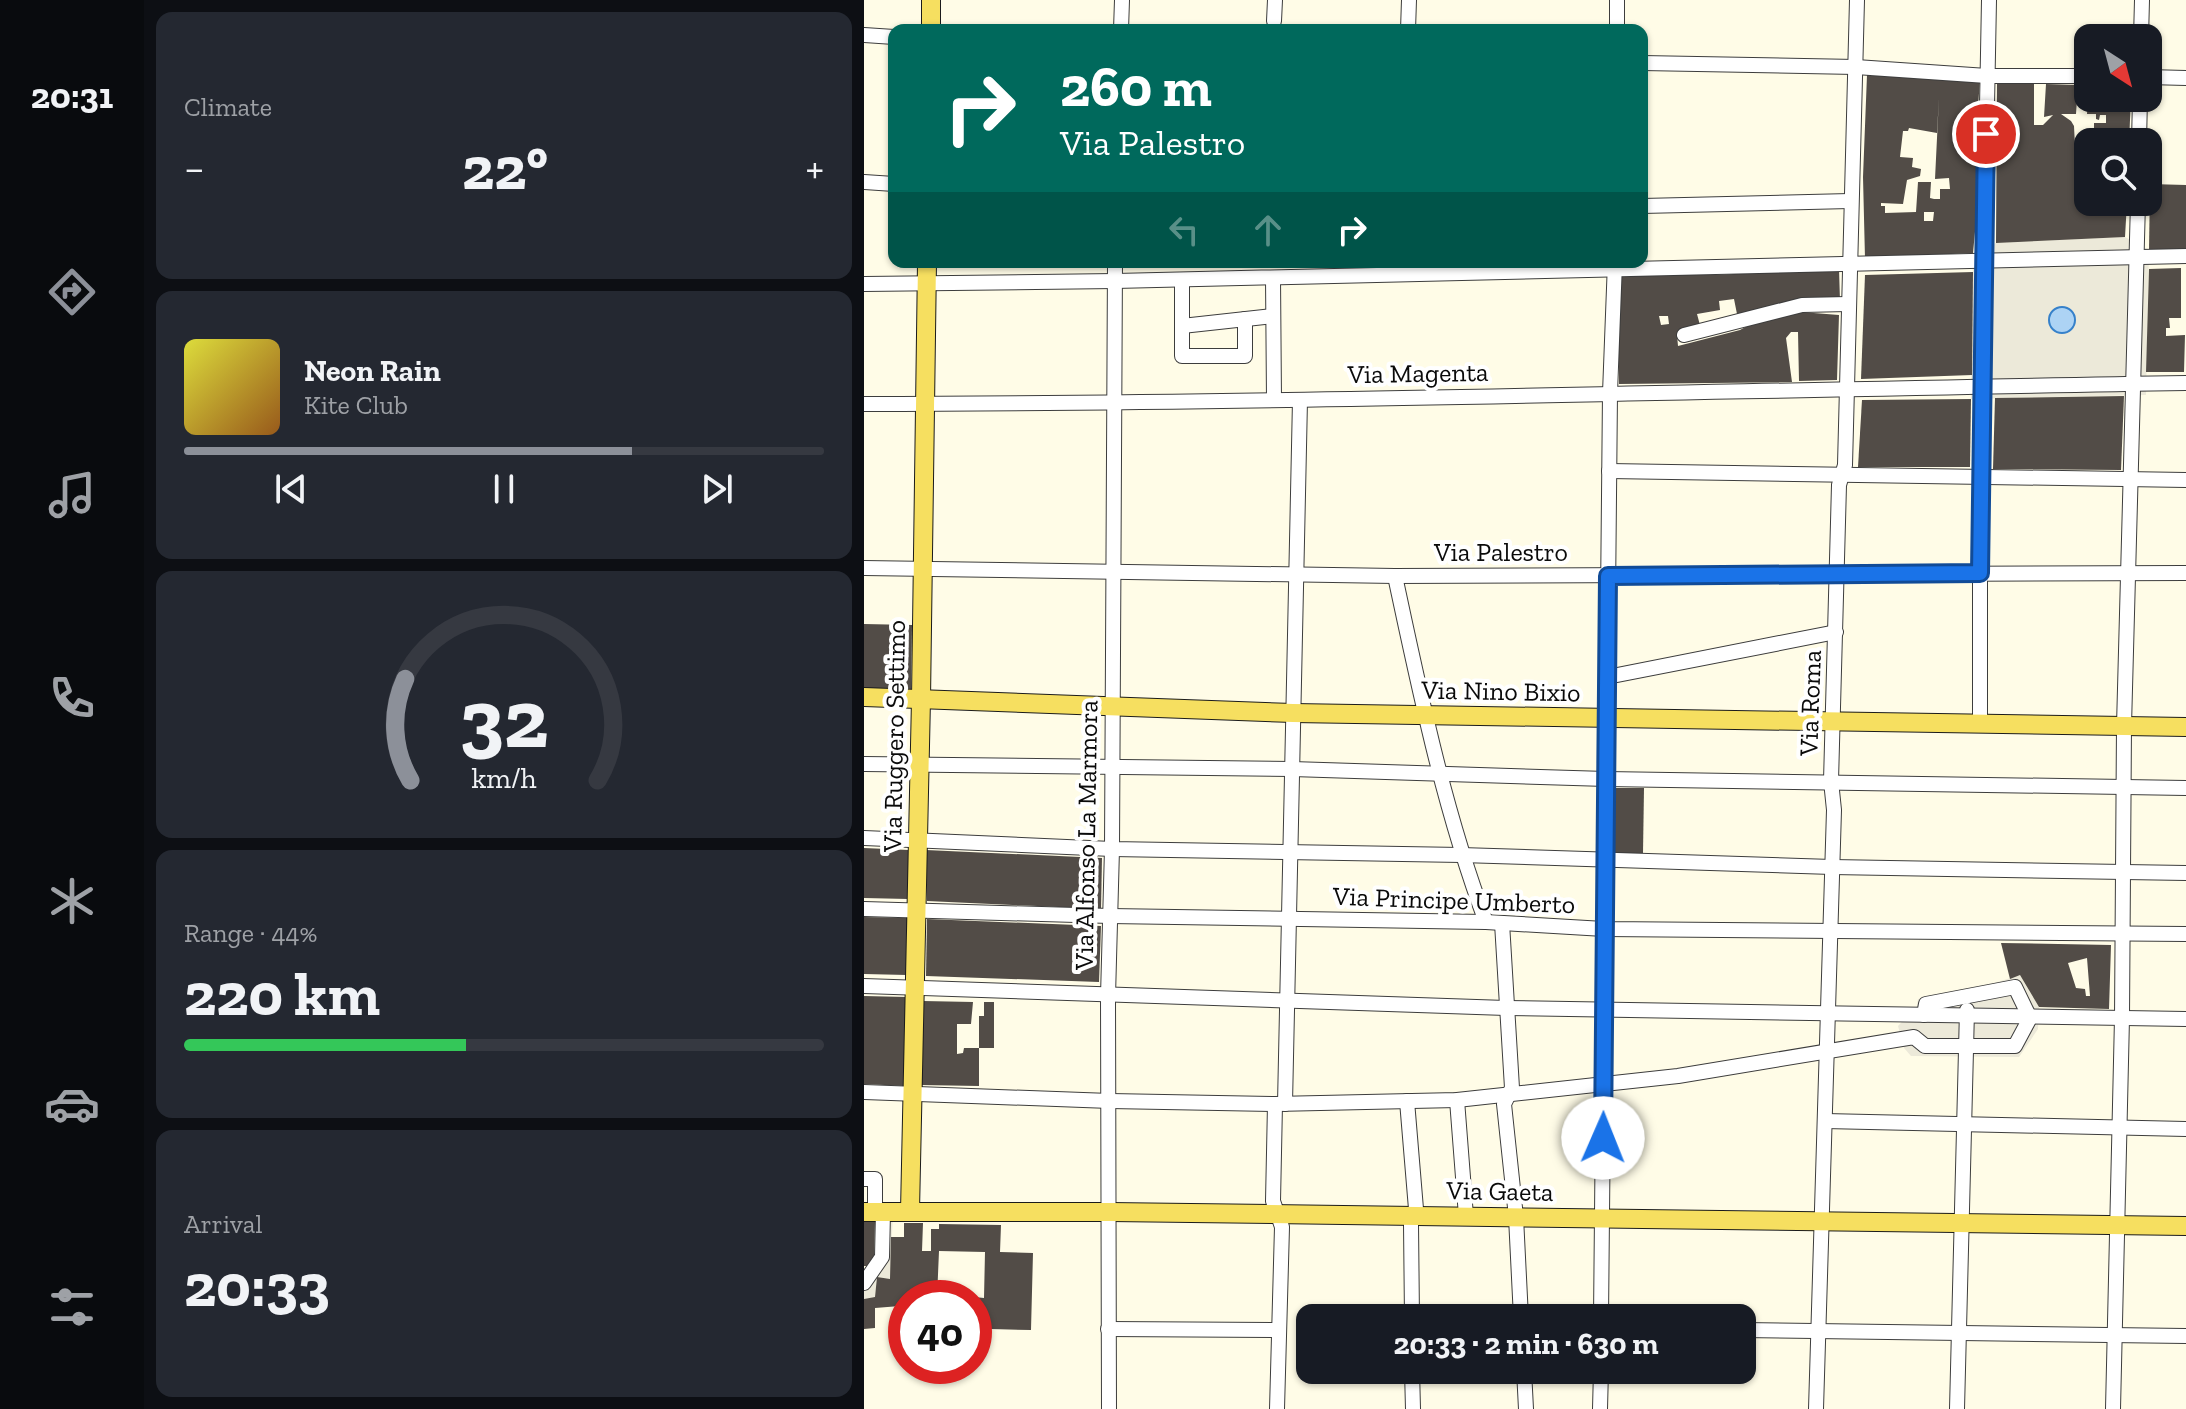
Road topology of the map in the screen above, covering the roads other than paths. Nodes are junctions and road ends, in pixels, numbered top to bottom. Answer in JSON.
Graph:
{"nodes":[{"id":1,"x":931,"y":0,"type":"edge"},
{"id":2,"x":1122,"y":0,"type":"edge"},
{"id":3,"x":1275,"y":0,"type":"edge"},
{"id":4,"x":1409,"y":0,"type":"edge"},
{"id":5,"x":1617,"y":0,"type":"edge"},
{"id":6,"x":1857,"y":0,"type":"edge"},
{"id":7,"x":1989,"y":0,"type":"edge"},
{"id":8,"x":2142,"y":0,"type":"edge"},
{"id":9,"x":1274,"y":21,"type":"dead end"},
{"id":10,"x":931,"y":24,"type":"edge"},
{"id":11,"x":1121,"y":24,"type":"edge"},
{"id":12,"x":1408,"y":24,"type":"edge"},
{"id":13,"x":1617,"y":24,"type":"edge"},
{"id":14,"x":2141,"y":24,"type":"edge"},
{"id":15,"x":864,"y":35,"type":"edge"},
{"id":16,"x":888,"y":37,"type":"edge"},
{"id":17,"x":1648,"y":63,"type":"edge"},
{"id":18,"x":1856,"y":67,"type":"junction"},
{"id":19,"x":1987,"y":76,"type":"junction"},
{"id":20,"x":2074,"y":76,"type":"edge"},
{"id":21,"x":2162,"y":77,"type":"edge"},
{"id":22,"x":2186,"y":78,"type":"edge"},
{"id":23,"x":864,"y":182,"type":"edge"},
{"id":24,"x":888,"y":184,"type":"edge"},
{"id":25,"x":1850,"y":201,"type":"junction"},
{"id":26,"x":1648,"y":206,"type":"edge"},
{"id":27,"x":2139,"y":216,"type":"edge"},
{"id":28,"x":2141,"y":253,"type":"junction"},
{"id":29,"x":2186,"y":256,"type":"edge"},
{"id":30,"x":1980,"y":258,"type":"junction"},
{"id":31,"x":1849,"y":265,"type":"junction"},
{"id":32,"x":1648,"y":266,"type":"edge"},
{"id":33,"x":927,"y":268,"type":"edge"},
{"id":34,"x":1115,"y":268,"type":"edge"},
{"id":35,"x":1472,"y":268,"type":"edge"},
{"id":36,"x":1615,"y":268,"type":"edge"},
{"id":37,"x":1401,"y":269,"type":"edge"},
{"id":38,"x":1273,"y":278,"type":"junction"},
{"id":39,"x":1182,"y":280,"type":"junction"},
{"id":40,"x":1115,"y":281,"type":"junction"},
{"id":41,"x":926,"y":283,"type":"junction"},
{"id":42,"x":864,"y":284,"type":"edge"},
{"id":43,"x":1848,"y":304,"type":"junction"},
{"id":44,"x":1273,"y":316,"type":"junction"},
{"id":45,"x":1245,"y":319,"type":"junction"},
{"id":46,"x":1182,"y":326,"type":"junction"},
{"id":47,"x":1684,"y":335,"type":"dead end"},
{"id":48,"x":2186,"y":383,"type":"edge"},
{"id":49,"x":1847,"y":388,"type":"junction"},
{"id":50,"x":2137,"y":388,"type":"junction"},
{"id":51,"x":1979,"y":389,"type":"junction"},
{"id":52,"x":1610,"y":393,"type":"junction"},
{"id":53,"x":1274,"y":400,"type":"junction"},
{"id":54,"x":1300,"y":400,"type":"junction"},
{"id":55,"x":1115,"y":403,"type":"junction"},
{"id":56,"x":864,"y":404,"type":"edge"},
{"id":57,"x":925,"y":404,"type":"junction"},
{"id":58,"x":1609,"y":471,"type":"junction"},
{"id":59,"x":1842,"y":474,"type":"junction"},
{"id":60,"x":1980,"y":477,"type":"junction"},
{"id":61,"x":2130,"y":478,"type":"junction"},
{"id":62,"x":2186,"y":480,"type":"edge"},
{"id":63,"x":864,"y":568,"type":"edge"},
{"id":64,"x":922,"y":569,"type":"junction"},
{"id":65,"x":1113,"y":573,"type":"junction"},
{"id":66,"x":1980,"y":573,"type":"junction"},
{"id":67,"x":2128,"y":573,"type":"junction"},
{"id":68,"x":2186,"y":573,"type":"edge"},
{"id":69,"x":1838,"y":575,"type":"junction"},
{"id":70,"x":1296,"y":576,"type":"junction"},
{"id":71,"x":1395,"y":576,"type":"junction"},
{"id":72,"x":1608,"y":576,"type":"junction"},
{"id":73,"x":1836,"y":632,"type":"junction"},
{"id":74,"x":1607,"y":677,"type":"junction"},
{"id":75,"x":864,"y":697,"type":"edge"},
{"id":76,"x":921,"y":699,"type":"junction"},
{"id":77,"x":1111,"y":708,"type":"junction"},
{"id":78,"x":1293,"y":713,"type":"junction"},
{"id":79,"x":1425,"y":716,"type":"junction"},
{"id":80,"x":1606,"y":719,"type":"junction"},
{"id":81,"x":1833,"y":721,"type":"junction"},
{"id":82,"x":1980,"y":723,"type":"junction"},
{"id":83,"x":2124,"y":726,"type":"junction"},
{"id":84,"x":2186,"y":727,"type":"edge"},
{"id":85,"x":864,"y":764,"type":"edge"},
{"id":86,"x":919,"y":766,"type":"junction"},
{"id":87,"x":1112,"y":768,"type":"junction"},
{"id":88,"x":1292,"y":769,"type":"junction"},
{"id":89,"x":1442,"y":775,"type":"junction"},
{"id":90,"x":1606,"y":779,"type":"junction"},
{"id":91,"x":1831,"y":781,"type":"junction"},
{"id":92,"x":2124,"y":787,"type":"junction"},
{"id":93,"x":2186,"y":788,"type":"edge"},
{"id":94,"x":864,"y":838,"type":"edge"},
{"id":95,"x":917,"y":840,"type":"junction"},
{"id":96,"x":1112,"y":849,"type":"junction"},
{"id":97,"x":1291,"y":851,"type":"junction"},
{"id":98,"x":1461,"y":855,"type":"junction"},
{"id":99,"x":1604,"y":862,"type":"junction"},
{"id":100,"x":1832,"y":867,"type":"junction"},
{"id":101,"x":2123,"y":872,"type":"junction"},
{"id":102,"x":2186,"y":873,"type":"edge"},
{"id":103,"x":864,"y":909,"type":"edge"},
{"id":104,"x":917,"y":911,"type":"junction"},
{"id":105,"x":1110,"y":916,"type":"junction"},
{"id":106,"x":1289,"y":920,"type":"junction"},
{"id":107,"x":1486,"y":922,"type":"junction"},
{"id":108,"x":1502,"y":923,"type":"junction"},
{"id":109,"x":1604,"y":929,"type":"junction"},
{"id":110,"x":1829,"y":932,"type":"junction"},
{"id":111,"x":2123,"y":934,"type":"junction"},
{"id":112,"x":2186,"y":934,"type":"edge"},
{"id":113,"x":864,"y":986,"type":"edge"},
{"id":114,"x":914,"y":987,"type":"junction"},
{"id":115,"x":1108,"y":996,"type":"junction"},
{"id":116,"x":1967,"y":997,"type":"junction"},
{"id":117,"x":1289,"y":1002,"type":"junction"},
{"id":118,"x":1506,"y":1008,"type":"junction"},
{"id":119,"x":1603,"y":1009,"type":"junction"},
{"id":120,"x":1827,"y":1013,"type":"junction"},
{"id":121,"x":1916,"y":1015,"type":"junction"},
{"id":122,"x":1967,"y":1017,"type":"junction"},
{"id":123,"x":2034,"y":1018,"type":"junction"},
{"id":124,"x":2122,"y":1018,"type":"junction"},
{"id":125,"x":2186,"y":1019,"type":"edge"},
{"id":126,"x":1965,"y":1051,"type":"junction"},
{"id":127,"x":1826,"y":1053,"type":"junction"},
{"id":128,"x":1604,"y":1084,"type":"junction"},
{"id":129,"x":864,"y":1092,"type":"edge"},
{"id":130,"x":911,"y":1094,"type":"junction"},
{"id":131,"x":1508,"y":1096,"type":"junction"},
{"id":132,"x":1457,"y":1100,"type":"junction"},
{"id":133,"x":1110,"y":1101,"type":"junction"},
{"id":134,"x":1407,"y":1101,"type":"junction"},
{"id":135,"x":1280,"y":1104,"type":"junction"},
{"id":136,"x":1825,"y":1121,"type":"junction"},
{"id":137,"x":1962,"y":1122,"type":"junction"},
{"id":138,"x":2120,"y":1127,"type":"junction"},
{"id":139,"x":2186,"y":1129,"type":"edge"},
{"id":140,"x":864,"y":1179,"type":"edge"},
{"id":141,"x":910,"y":1211,"type":"junction"},
{"id":142,"x":874,"y":1212,"type":"edge"},
{"id":143,"x":1110,"y":1212,"type":"junction"},
{"id":144,"x":1277,"y":1214,"type":"junction"},
{"id":145,"x":1466,"y":1216,"type":"junction"},
{"id":146,"x":1414,"y":1217,"type":"junction"},
{"id":147,"x":1516,"y":1217,"type":"junction"},
{"id":148,"x":1601,"y":1219,"type":"junction"},
{"id":149,"x":1823,"y":1221,"type":"junction"},
{"id":150,"x":1961,"y":1222,"type":"junction"},
{"id":151,"x":2117,"y":1225,"type":"junction"},
{"id":152,"x":2186,"y":1226,"type":"edge"},
{"id":153,"x":864,"y":1283,"type":"edge"},
{"id":154,"x":1412,"y":1304,"type":"edge"},
{"id":155,"x":1520,"y":1304,"type":"edge"},
{"id":156,"x":1601,"y":1304,"type":"edge"},
{"id":157,"x":1108,"y":1329,"type":"junction"},
{"id":158,"x":1818,"y":1329,"type":"junction"},
{"id":159,"x":1279,"y":1330,"type":"junction"},
{"id":160,"x":1756,"y":1330,"type":"edge"},
{"id":161,"x":1960,"y":1331,"type":"junction"},
{"id":162,"x":2116,"y":1335,"type":"junction"},
{"id":163,"x":2186,"y":1336,"type":"edge"},
{"id":164,"x":1412,"y":1384,"type":"edge"},
{"id":165,"x":1525,"y":1384,"type":"edge"},
{"id":166,"x":1601,"y":1384,"type":"edge"},
{"id":167,"x":1109,"y":1409,"type":"edge"},
{"id":168,"x":1277,"y":1409,"type":"edge"},
{"id":169,"x":1413,"y":1409,"type":"edge"},
{"id":170,"x":1526,"y":1409,"type":"edge"},
{"id":171,"x":1600,"y":1409,"type":"edge"},
{"id":172,"x":1816,"y":1409,"type":"edge"},
{"id":173,"x":1957,"y":1409,"type":"edge"},
{"id":174,"x":2113,"y":1409,"type":"edge"}],
"edges":[{"from":1,"to":10,"type":"main road"},
{"from":2,"to":11,"type":"street"},
{"from":3,"to":9,"type":"street"},
{"from":4,"to":12,"type":"street"},
{"from":5,"to":13,"type":"street"},
{"from":6,"to":18,"type":"street","name":"Via Roma"},
{"from":7,"to":19,"type":"street"},
{"from":8,"to":14,"type":"street"},
{"from":15,"to":16,"type":"street"},
{"from":17,"to":18,"type":"street"},
{"from":18,"to":19,"type":"street"},
{"from":18,"to":25,"type":"street","name":"Via Roma"},
{"from":19,"to":20,"type":"street"},
{"from":19,"to":30,"type":"street"},
{"from":21,"to":22,"type":"street"},
{"from":23,"to":24,"type":"street"},
{"from":25,"to":26,"type":"street"},
{"from":25,"to":31,"type":"street","name":"Via Roma"},
{"from":27,"to":28,"type":"street"},
{"from":28,"to":29,"type":"street"},
{"from":28,"to":30,"type":"street"},
{"from":28,"to":50,"type":"street"},
{"from":30,"to":31,"type":"street"},
{"from":30,"to":51,"type":"street"},
{"from":31,"to":32,"type":"street"},
{"from":31,"to":43,"type":"street","name":"Via Roma"},
{"from":33,"to":41,"type":"main road","name":"Via Ruggero Settimo"},
{"from":34,"to":40,"type":"street","name":"Via Alfonso La Marmora"},
{"from":35,"to":37,"type":"street"},
{"from":36,"to":52,"type":"street"},
{"from":37,"to":38,"type":"street"},
{"from":38,"to":39,"type":"street"},
{"from":38,"to":44,"type":"street"},
{"from":39,"to":40,"type":"street"},
{"from":39,"to":46,"type":"street"},
{"from":40,"to":41,"type":"street"},
{"from":40,"to":55,"type":"street","name":"Via Alfonso La Marmora"},
{"from":41,"to":42,"type":"street"},
{"from":41,"to":57,"type":"main road","name":"Via Ruggero Settimo"},
{"from":43,"to":47,"type":"street"},
{"from":43,"to":49,"type":"street","name":"Via Roma"},
{"from":44,"to":45,"type":"street"},
{"from":44,"to":53,"type":"street"},
{"from":45,"to":46,"type":"street"},
{"from":45,"to":46,"type":"street"},
{"from":48,"to":50,"type":"street"},
{"from":49,"to":51,"type":"street","name":"Via Magenta"},
{"from":49,"to":52,"type":"street","name":"Via Magenta"},
{"from":49,"to":59,"type":"street","name":"Via Roma"},
{"from":50,"to":51,"type":"street","name":"Via Magenta"},
{"from":50,"to":61,"type":"street"},
{"from":51,"to":60,"type":"street"},
{"from":52,"to":54,"type":"street","name":"Via Magenta"},
{"from":52,"to":58,"type":"street"},
{"from":53,"to":54,"type":"street","name":"Via Magenta"},
{"from":53,"to":55,"type":"street","name":"Via Magenta"},
{"from":54,"to":70,"type":"street"},
{"from":55,"to":57,"type":"street","name":"Via Magenta"},
{"from":55,"to":65,"type":"street","name":"Via Alfonso La Marmora"},
{"from":56,"to":57,"type":"street","name":"Via Magenta"},
{"from":57,"to":64,"type":"main road","name":"Via Ruggero Settimo"},
{"from":58,"to":59,"type":"street"},
{"from":58,"to":72,"type":"street"},
{"from":59,"to":60,"type":"street"},
{"from":59,"to":69,"type":"street","name":"Via Roma"},
{"from":60,"to":61,"type":"street"},
{"from":60,"to":66,"type":"street"},
{"from":61,"to":62,"type":"street"},
{"from":61,"to":67,"type":"street"},
{"from":63,"to":64,"type":"street","name":"Via Palestro"},
{"from":64,"to":65,"type":"street","name":"Via Palestro"},
{"from":64,"to":76,"type":"main road","name":"Via Ruggero Settimo"},
{"from":65,"to":70,"type":"street","name":"Via Palestro"},
{"from":65,"to":77,"type":"street","name":"Via Alfonso La Marmora"},
{"from":66,"to":67,"type":"street","name":"Via Palestro"},
{"from":66,"to":69,"type":"street","name":"Via Palestro"},
{"from":66,"to":82,"type":"street"},
{"from":67,"to":68,"type":"street","name":"Via Palestro"},
{"from":67,"to":83,"type":"street"},
{"from":69,"to":72,"type":"street","name":"Via Palestro"},
{"from":69,"to":73,"type":"street","name":"Via Roma"},
{"from":70,"to":71,"type":"street","name":"Via Palestro"},
{"from":70,"to":78,"type":"street"},
{"from":71,"to":72,"type":"street","name":"Via Palestro"},
{"from":71,"to":79,"type":"street"},
{"from":72,"to":74,"type":"street"},
{"from":73,"to":74,"type":"street"},
{"from":73,"to":81,"type":"street","name":"Via Roma"},
{"from":74,"to":80,"type":"street"},
{"from":75,"to":76,"type":"main road","name":"Via Nino Bixio"},
{"from":76,"to":77,"type":"main road","name":"Via Nino Bixio"},
{"from":76,"to":86,"type":"main road","name":"Via Ruggero Settimo"},
{"from":77,"to":78,"type":"main road","name":"Via Nino Bixio"},
{"from":77,"to":87,"type":"street","name":"Via Alfonso La Marmora"},
{"from":78,"to":79,"type":"main road","name":"Via Nino Bixio"},
{"from":78,"to":88,"type":"street"},
{"from":79,"to":80,"type":"main road","name":"Via Nino Bixio"},
{"from":79,"to":89,"type":"street"},
{"from":80,"to":81,"type":"main road","name":"Via Nino Bixio"},
{"from":80,"to":90,"type":"street"},
{"from":81,"to":82,"type":"main road","name":"Via Nino Bixio"},
{"from":81,"to":91,"type":"street","name":"Via Roma"},
{"from":82,"to":83,"type":"main road","name":"Via Nino Bixio"},
{"from":83,"to":84,"type":"main road","name":"Via Nino Bixio"},
{"from":83,"to":92,"type":"street"},
{"from":85,"to":86,"type":"street"},
{"from":86,"to":87,"type":"street"},
{"from":86,"to":95,"type":"main road","name":"Via Ruggero Settimo"},
{"from":87,"to":88,"type":"street"},
{"from":87,"to":96,"type":"street","name":"Via Alfonso La Marmora"},
{"from":88,"to":89,"type":"street"},
{"from":88,"to":97,"type":"street"},
{"from":89,"to":90,"type":"street"},
{"from":89,"to":98,"type":"street"},
{"from":90,"to":91,"type":"street"},
{"from":90,"to":99,"type":"street"},
{"from":91,"to":92,"type":"street"},
{"from":91,"to":100,"type":"street","name":"Via Roma"},
{"from":92,"to":93,"type":"street"},
{"from":92,"to":101,"type":"street"},
{"from":94,"to":95,"type":"street"},
{"from":95,"to":96,"type":"street"},
{"from":95,"to":104,"type":"main road","name":"Via Ruggero Settimo"},
{"from":96,"to":97,"type":"street"},
{"from":96,"to":105,"type":"street","name":"Via Alfonso La Marmora"},
{"from":97,"to":98,"type":"street"},
{"from":97,"to":106,"type":"street"},
{"from":98,"to":99,"type":"street"},
{"from":98,"to":107,"type":"street"},
{"from":99,"to":100,"type":"street"},
{"from":99,"to":109,"type":"street"},
{"from":100,"to":101,"type":"street"},
{"from":100,"to":110,"type":"street","name":"Via Roma"},
{"from":101,"to":102,"type":"street"},
{"from":101,"to":111,"type":"street"},
{"from":103,"to":104,"type":"street","name":"Via Principe Umberto"},
{"from":104,"to":105,"type":"street","name":"Via Principe Umberto"},
{"from":104,"to":114,"type":"main road","name":"Via Ruggero Settimo"},
{"from":105,"to":106,"type":"street","name":"Via Principe Umberto"},
{"from":105,"to":115,"type":"street","name":"Via Alfonso La Marmora"},
{"from":106,"to":107,"type":"street","name":"Via Principe Umberto"},
{"from":106,"to":117,"type":"street"},
{"from":107,"to":108,"type":"street","name":"Via Principe Umberto"},
{"from":108,"to":109,"type":"street","name":"Via Principe Umberto"},
{"from":108,"to":118,"type":"street"},
{"from":109,"to":110,"type":"street","name":"Via Principe Umberto"},
{"from":109,"to":119,"type":"street"},
{"from":110,"to":111,"type":"street","name":"Via Principe Umberto"},
{"from":110,"to":120,"type":"street","name":"Via Roma"},
{"from":111,"to":112,"type":"street","name":"Via Principe Umberto"},
{"from":111,"to":124,"type":"street"},
{"from":113,"to":114,"type":"street"},
{"from":114,"to":115,"type":"street"},
{"from":114,"to":130,"type":"main road","name":"Via Ruggero Settimo"},
{"from":115,"to":117,"type":"street"},
{"from":115,"to":133,"type":"street","name":"Via Alfonso La Marmora"},
{"from":116,"to":121,"type":"street"},
{"from":116,"to":122,"type":"street"},
{"from":116,"to":123,"type":"street"},
{"from":117,"to":118,"type":"street"},
{"from":117,"to":135,"type":"street"},
{"from":118,"to":119,"type":"street"},
{"from":118,"to":131,"type":"street"},
{"from":119,"to":120,"type":"street"},
{"from":119,"to":128,"type":"street"},
{"from":120,"to":121,"type":"street"},
{"from":120,"to":127,"type":"street","name":"Via Roma"},
{"from":121,"to":122,"type":"street"},
{"from":122,"to":123,"type":"street"},
{"from":122,"to":126,"type":"street"},
{"from":123,"to":124,"type":"street"},
{"from":123,"to":126,"type":"street"},
{"from":124,"to":125,"type":"street"},
{"from":124,"to":138,"type":"street"},
{"from":126,"to":127,"type":"street"},
{"from":126,"to":137,"type":"street"},
{"from":127,"to":128,"type":"street"},
{"from":127,"to":136,"type":"street","name":"Via Roma"},
{"from":128,"to":131,"type":"street"},
{"from":128,"to":148,"type":"street"},
{"from":129,"to":130,"type":"street"},
{"from":130,"to":133,"type":"street"},
{"from":130,"to":141,"type":"main road","name":"Via Ruggero Settimo"},
{"from":131,"to":132,"type":"street"},
{"from":131,"to":147,"type":"street"},
{"from":132,"to":134,"type":"street"},
{"from":132,"to":145,"type":"street"},
{"from":133,"to":135,"type":"street"},
{"from":133,"to":143,"type":"street","name":"Via Alfonso La Marmora"},
{"from":134,"to":135,"type":"street"},
{"from":134,"to":146,"type":"street"},
{"from":135,"to":144,"type":"street"},
{"from":136,"to":137,"type":"street"},
{"from":136,"to":149,"type":"street","name":"Via Roma"},
{"from":137,"to":138,"type":"street"},
{"from":137,"to":150,"type":"street"},
{"from":138,"to":139,"type":"street"},
{"from":138,"to":151,"type":"street"},
{"from":140,"to":142,"type":"street"},
{"from":141,"to":142,"type":"main road","name":"Via Gaeta"},
{"from":141,"to":143,"type":"main road","name":"Via Gaeta"},
{"from":142,"to":153,"type":"street"},
{"from":143,"to":144,"type":"main road","name":"Via Gaeta"},
{"from":143,"to":157,"type":"street","name":"Via Alfonso La Marmora"},
{"from":144,"to":146,"type":"main road","name":"Via Gaeta"},
{"from":144,"to":159,"type":"street"},
{"from":145,"to":146,"type":"main road","name":"Via Gaeta"},
{"from":145,"to":147,"type":"main road","name":"Via Gaeta"},
{"from":146,"to":154,"type":"street"},
{"from":147,"to":148,"type":"main road","name":"Via Gaeta"},
{"from":147,"to":155,"type":"street"},
{"from":148,"to":149,"type":"main road","name":"Via Gaeta"},
{"from":148,"to":156,"type":"street"},
{"from":149,"to":150,"type":"main road","name":"Via Gaeta"},
{"from":149,"to":158,"type":"street","name":"Via Roma"},
{"from":150,"to":151,"type":"main road","name":"Via Gaeta"},
{"from":150,"to":161,"type":"street"},
{"from":151,"to":152,"type":"main road","name":"Via Gaeta"},
{"from":151,"to":162,"type":"street"},
{"from":157,"to":159,"type":"street"},
{"from":157,"to":167,"type":"street","name":"Via Alfonso La Marmora"},
{"from":158,"to":160,"type":"street"},
{"from":158,"to":161,"type":"street"},
{"from":158,"to":172,"type":"street","name":"Via Roma"},
{"from":159,"to":168,"type":"street"},
{"from":161,"to":162,"type":"street"},
{"from":161,"to":173,"type":"street"},
{"from":162,"to":163,"type":"street"},
{"from":162,"to":174,"type":"street"},
{"from":164,"to":169,"type":"street"},
{"from":165,"to":170,"type":"street"},
{"from":166,"to":171,"type":"street"}]}
